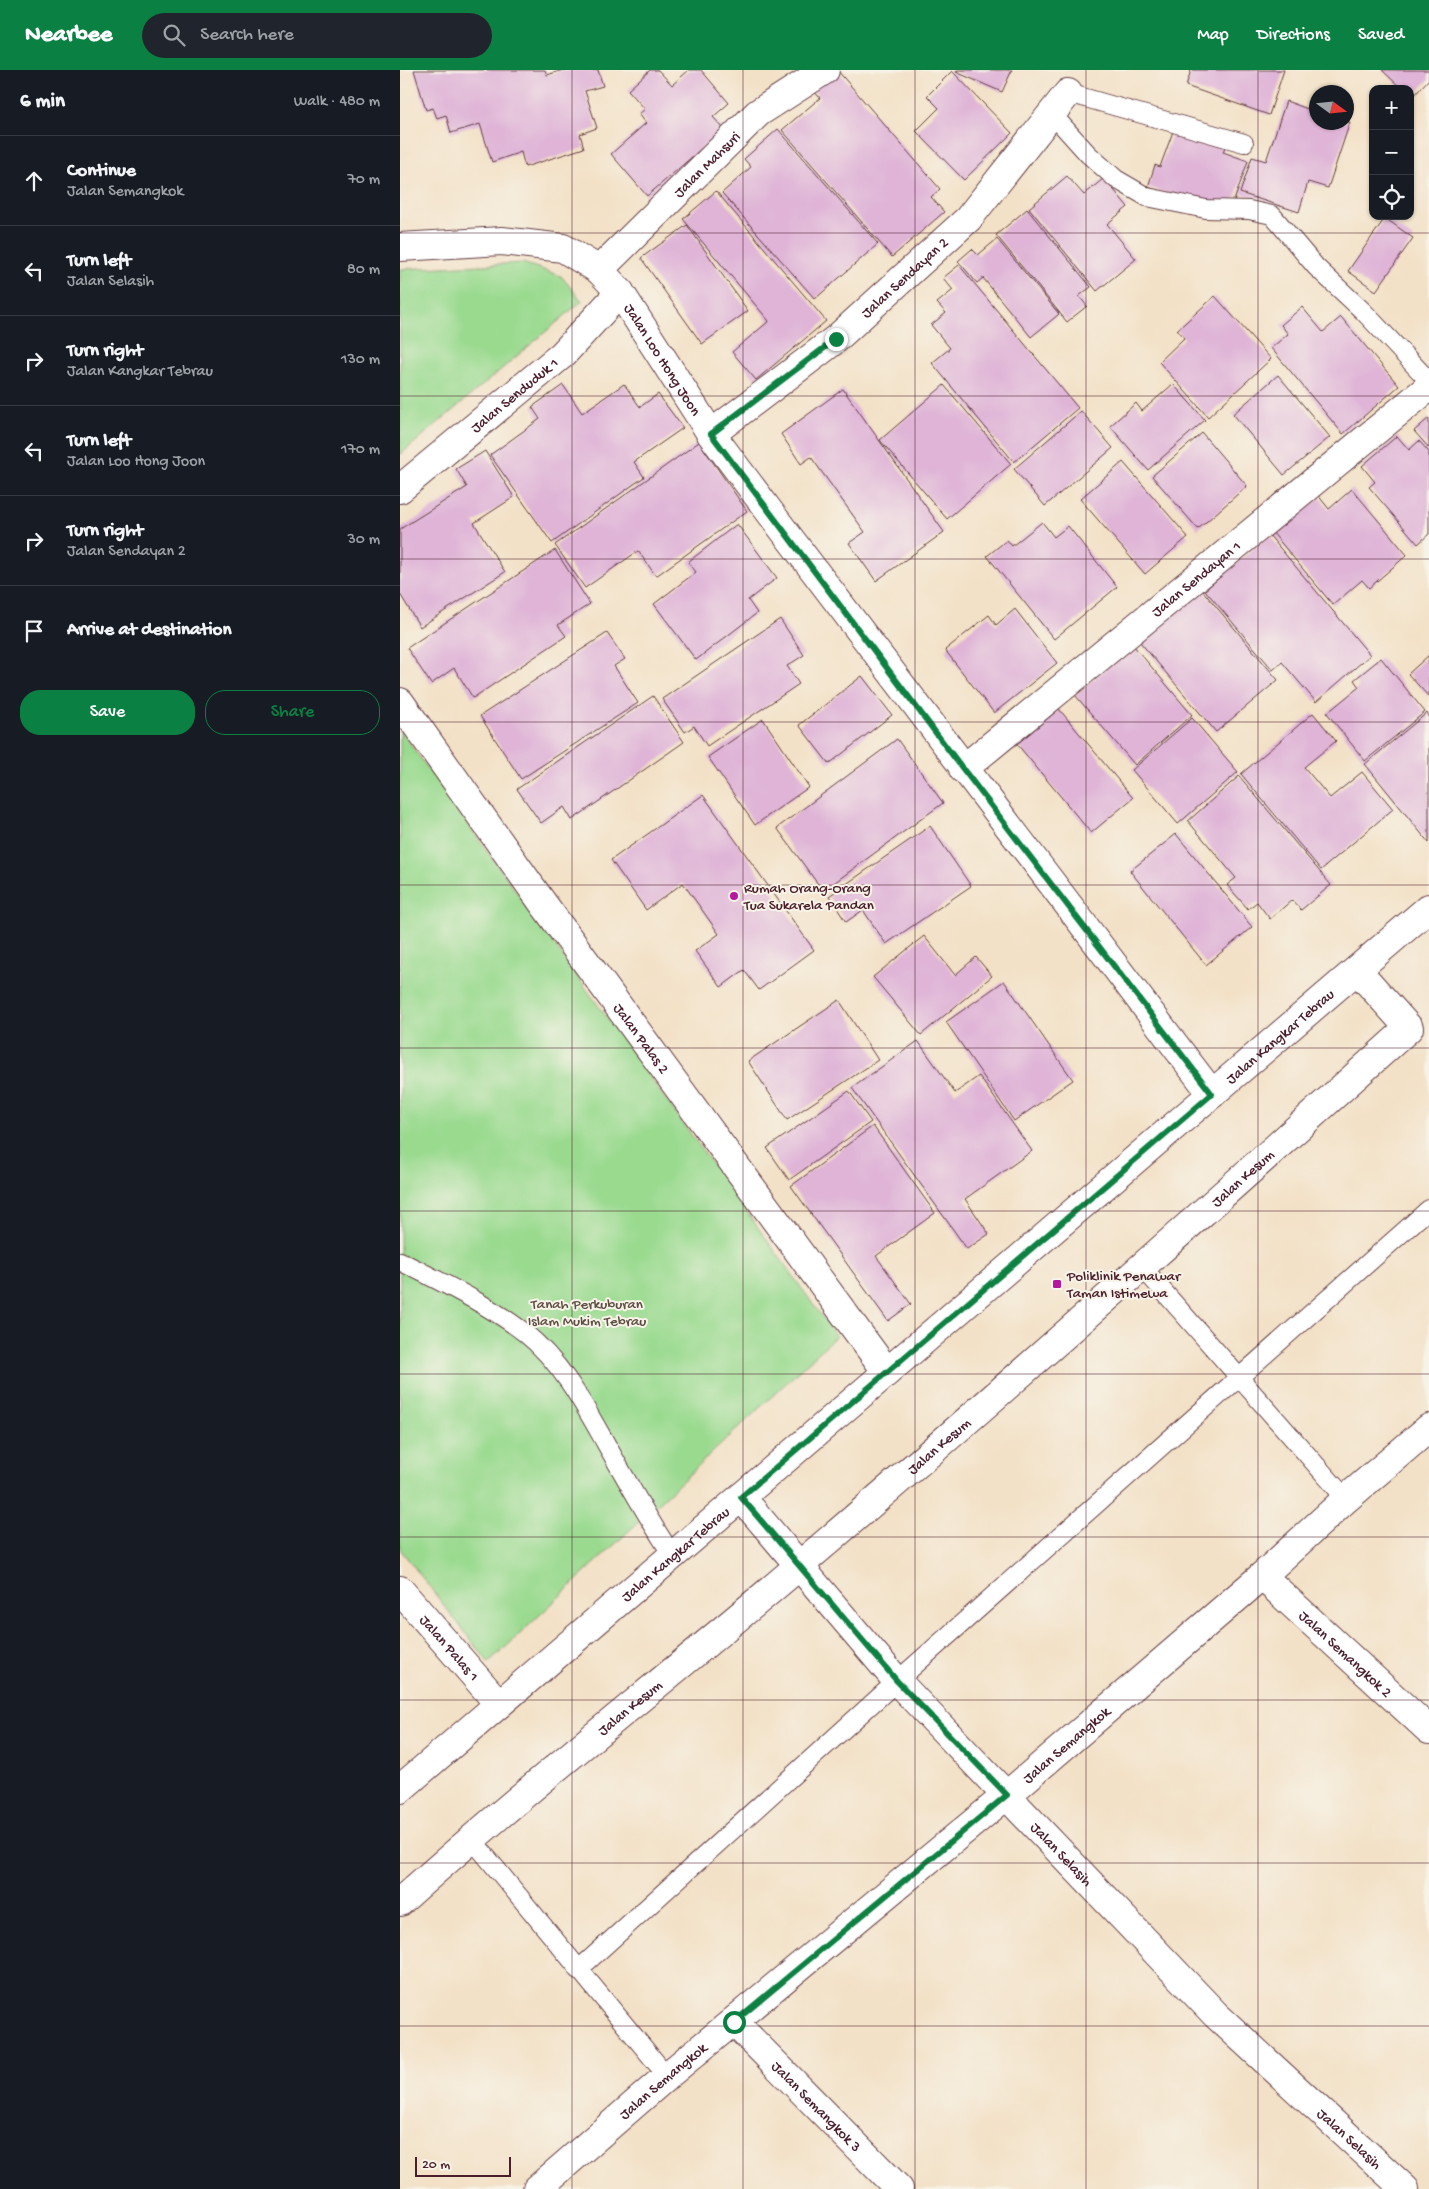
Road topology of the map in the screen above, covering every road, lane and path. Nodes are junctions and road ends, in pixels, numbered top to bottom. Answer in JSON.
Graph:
{"nodes":[{"id":1,"x":825,"y":70,"type":"edge"},
{"id":2,"x":1068,"y":93,"type":"joint"},
{"id":3,"x":1053,"y":115,"type":"junction"},
{"id":4,"x":1244,"y":143,"type":"dead end"},
{"id":5,"x":400,"y":247,"type":"edge"},
{"id":6,"x":600,"y":270,"type":"junction"},
{"id":7,"x":620,"y":292,"type":"junction"},
{"id":8,"x":1429,"y":381,"type":"edge"},
{"id":9,"x":1429,"y":387,"type":"edge"},
{"id":10,"x":711,"y":434,"type":"junction"},
{"id":11,"x":400,"y":489,"type":"edge"},
{"id":12,"x":400,"y":702,"type":"edge"},
{"id":13,"x":963,"y":769,"type":"junction"},
{"id":14,"x":1429,"y":908,"type":"edge"},
{"id":15,"x":1357,"y":970,"type":"junction"},
{"id":16,"x":1212,"y":1094,"type":"junction"},
{"id":17,"x":1429,"y":1209,"type":"edge"},
{"id":18,"x":400,"y":1261,"type":"edge"},
{"id":19,"x":1143,"y":1268,"type":"junction"},
{"id":20,"x":887,"y":1372,"type":"junction"},
{"id":21,"x":1240,"y":1376,"type":"junction"},
{"id":22,"x":1429,"y":1428,"type":"edge"},
{"id":23,"x":741,"y":1497,"type":"junction"},
{"id":24,"x":1346,"y":1499,"type":"junction"},
{"id":25,"x":673,"y":1556,"type":"junction"},
{"id":26,"x":799,"y":1566,"type":"junction"},
{"id":27,"x":1262,"y":1576,"type":"junction"},
{"id":28,"x":400,"y":1590,"type":"edge"},
{"id":29,"x":897,"y":1681,"type":"junction"},
{"id":30,"x":499,"y":1704,"type":"junction"},
{"id":31,"x":1429,"y":1730,"type":"edge"},
{"id":32,"x":401,"y":1788,"type":"edge"},
{"id":33,"x":1007,"y":1795,"type":"junction"},
{"id":34,"x":471,"y":1838,"type":"junction"},
{"id":35,"x":400,"y":1902,"type":"edge"},
{"id":36,"x":578,"y":1970,"type":"junction"},
{"id":37,"x":734,"y":2022,"type":"junction"},
{"id":38,"x":667,"y":2076,"type":"junction"},
{"id":39,"x":537,"y":2189,"type":"edge"},
{"id":40,"x":899,"y":2189,"type":"edge"},
{"id":41,"x":1405,"y":2189,"type":"edge"}],
"edges":[{"from":1,"to":6,"type":"street","name":"Jalan Mahsuri"},
{"from":2,"to":3,"type":"street","name":"Jalan Sendayan 2"},
{"from":2,"to":4,"type":"lane"},
{"from":3,"to":8,"type":"lane"},
{"from":3,"to":10,"type":"street","name":"Jalan Sendayan 2"},
{"from":5,"to":6,"type":"street","name":"Jalan Loo Hong Joon"},
{"from":6,"to":7,"type":"street","name":"Jalan Loo Hong Joon"},
{"from":7,"to":10,"type":"street","name":"Jalan Loo Hong Joon"},
{"from":7,"to":11,"type":"street","name":"Jalan Senduduk 1"},
{"from":9,"to":13,"type":"street","name":"Jalan Sendayan 1"},
{"from":10,"to":13,"type":"street","name":"Jalan Loo Hong Joon"},
{"from":12,"to":20,"type":"street","name":"Jalan Palas 2"},
{"from":13,"to":16,"type":"street","name":"Jalan Loo Hong Joon"},
{"from":14,"to":15,"type":"street","name":"Jalan Kangkar Tebrau"},
{"from":15,"to":16,"type":"street","name":"Jalan Kangkar Tebrau"},
{"from":15,"to":19,"type":"street","name":"Jalan Kesum"},
{"from":16,"to":20,"type":"street","name":"Jalan Kangkar Tebrau"},
{"from":17,"to":21,"type":"lane"},
{"from":18,"to":25,"type":"lane"},
{"from":19,"to":21,"type":"lane"},
{"from":19,"to":26,"type":"street","name":"Jalan Kesum"},
{"from":20,"to":23,"type":"street","name":"Jalan Kangkar Tebrau"},
{"from":21,"to":24,"type":"lane"},
{"from":21,"to":29,"type":"lane"},
{"from":22,"to":24,"type":"street","name":"Jalan Semangkok"},
{"from":23,"to":25,"type":"street","name":"Jalan Kangkar Tebrau"},
{"from":23,"to":26,"type":"street","name":"Jalan Selasih"},
{"from":24,"to":27,"type":"street","name":"Jalan Semangkok"},
{"from":25,"to":30,"type":"street","name":"Jalan Kangkar Tebrau"},
{"from":26,"to":29,"type":"street","name":"Jalan Selasih"},
{"from":26,"to":34,"type":"street","name":"Jalan Kesum"},
{"from":27,"to":31,"type":"street","name":"Jalan Semangkok 2"},
{"from":27,"to":33,"type":"street","name":"Jalan Semangkok"},
{"from":28,"to":30,"type":"street","name":"Jalan Palas 1"},
{"from":29,"to":33,"type":"street","name":"Jalan Selasih"},
{"from":29,"to":36,"type":"lane"},
{"from":30,"to":32,"type":"street","name":"Jalan Kangkar Tebrau"},
{"from":33,"to":37,"type":"street","name":"Jalan Semangkok"},
{"from":33,"to":41,"type":"street","name":"Jalan Selasih"},
{"from":34,"to":35,"type":"street","name":"Jalan Kesum"},
{"from":34,"to":36,"type":"lane"},
{"from":36,"to":38,"type":"lane"},
{"from":37,"to":38,"type":"street","name":"Jalan Semangkok"},
{"from":37,"to":40,"type":"street","name":"Jalan Semangkok 3"},
{"from":38,"to":39,"type":"street","name":"Jalan Semangkok"}]}
